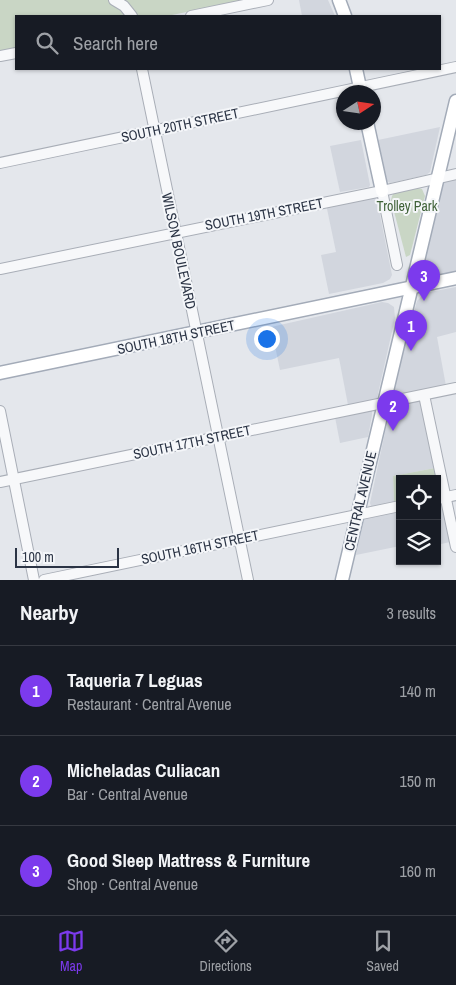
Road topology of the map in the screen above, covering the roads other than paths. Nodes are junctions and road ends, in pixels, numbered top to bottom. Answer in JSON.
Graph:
{"nodes":[{"id":1,"x":114,"y":0,"type":"edge"},
{"id":2,"x":268,"y":0,"type":"edge"},
{"id":3,"x":339,"y":0,"type":"edge"},
{"id":4,"x":131,"y":15,"type":"edge"},
{"id":5,"x":196,"y":15,"type":"edge"},
{"id":6,"x":345,"y":15,"type":"edge"},
{"id":7,"x":15,"y":53,"type":"edge"},
{"id":8,"x":0,"y":56,"type":"edge"},
{"id":9,"x":456,"y":67,"type":"edge"},
{"id":10,"x":142,"y":70,"type":"edge"},
{"id":11,"x":356,"y":70,"type":"edge"},
{"id":12,"x":359,"y":85,"type":"edge"},
{"id":13,"x":381,"y":85,"type":"edge"},
{"id":14,"x":336,"y":95,"type":"edge"},
{"id":15,"x":456,"y":101,"type":"edge"},
{"id":16,"x":369,"y":130,"type":"edge"},
{"id":17,"x":154,"y":131,"type":"junction"},
{"id":18,"x":0,"y":163,"type":"edge"},
{"id":19,"x":456,"y":174,"type":"edge"},
{"id":20,"x":437,"y":178,"type":"junction"},
{"id":21,"x":382,"y":191,"type":"junction"},
{"id":22,"x":175,"y":232,"type":"junction"},
{"id":23,"x":397,"y":264,"type":"dead end"},
{"id":24,"x":0,"y":269,"type":"edge"},
{"id":25,"x":456,"y":278,"type":"edge"},
{"id":26,"x":411,"y":287,"type":"junction"},
{"id":27,"x":196,"y":333,"type":"junction"},
{"id":28,"x":0,"y":373,"type":"edge"},
{"id":29,"x":456,"y":388,"type":"edge"},
{"id":30,"x":424,"y":395,"type":"junction"},
{"id":31,"x":384,"y":402,"type":"junction"},
{"id":32,"x":0,"y":411,"type":"edge"},
{"id":33,"x":218,"y":437,"type":"junction"},
{"id":34,"x":15,"y":479,"type":"junction"},
{"id":35,"x":0,"y":482,"type":"edge"},
{"id":36,"x":446,"y":497,"type":"edge"},
{"id":37,"x":396,"y":507,"type":"edge"},
{"id":38,"x":357,"y":515,"type":"junction"},
{"id":39,"x":240,"y":539,"type":"junction"},
{"id":40,"x":456,"y":547,"type":"edge"},
{"id":41,"x":34,"y":580,"type":"edge"},
{"id":42,"x":44,"y":580,"type":"edge"},
{"id":43,"x":248,"y":580,"type":"edge"},
{"id":44,"x":342,"y":580,"type":"edge"}],
"edges":[{"from":1,"to":4,"type":"street"},
{"from":2,"to":5,"type":"street"},
{"from":3,"to":6,"type":"main road"},
{"from":7,"to":8,"type":"street"},
{"from":9,"to":13,"type":"street","name":"SOUTH 20TH STREET"},
{"from":10,"to":17,"type":"street","name":"WILSON BOULEVARD"},
{"from":11,"to":12,"type":"main road"},
{"from":14,"to":17,"type":"street","name":"SOUTH 20TH STREET"},
{"from":15,"to":20,"type":"main road","name":"CENTRAL AVENUE"},
{"from":16,"to":21,"type":"main road"},
{"from":17,"to":18,"type":"street","name":"SOUTH 20TH STREET"},
{"from":17,"to":22,"type":"street","name":"WILSON BOULEVARD"},
{"from":19,"to":20,"type":"street","name":"SOUTH 19TH STREET"},
{"from":20,"to":21,"type":"street","name":"SOUTH 19TH STREET"},
{"from":20,"to":26,"type":"main road","name":"CENTRAL AVENUE"},
{"from":21,"to":22,"type":"street","name":"SOUTH 19TH STREET"},
{"from":21,"to":23,"type":"street"},
{"from":22,"to":24,"type":"street","name":"SOUTH 19TH STREET"},
{"from":22,"to":27,"type":"street","name":"WILSON BOULEVARD"},
{"from":25,"to":26,"type":"main road","name":"SOUTH 18TH STREET"},
{"from":26,"to":27,"type":"main road","name":"SOUTH 18TH STREET"},
{"from":26,"to":31,"type":"main road","name":"CENTRAL AVENUE"},
{"from":27,"to":28,"type":"main road","name":"SOUTH 18TH STREET"},
{"from":27,"to":33,"type":"street","name":"WILSON BOULEVARD"},
{"from":29,"to":30,"type":"street","name":"SOUTH 17TH STREET"},
{"from":30,"to":31,"type":"street","name":"SOUTH 17TH STREET"},
{"from":30,"to":36,"type":"street"},
{"from":31,"to":33,"type":"street","name":"SOUTH 17TH STREET"},
{"from":31,"to":38,"type":"main road","name":"CENTRAL AVENUE"},
{"from":32,"to":34,"type":"street"},
{"from":33,"to":34,"type":"street","name":"SOUTH 17TH STREET"},
{"from":33,"to":39,"type":"street","name":"WILSON BOULEVARD"},
{"from":34,"to":35,"type":"street","name":"SOUTH 17TH STREET"},
{"from":34,"to":41,"type":"street"},
{"from":36,"to":40,"type":"street"},
{"from":37,"to":38,"type":"street","name":"SOUTH 16TH STREET"},
{"from":38,"to":39,"type":"street","name":"SOUTH 16TH STREET"},
{"from":38,"to":44,"type":"main road","name":"CENTRAL AVENUE"},
{"from":39,"to":42,"type":"street","name":"SOUTH 16TH STREET"},
{"from":39,"to":43,"type":"street","name":"WILSON BOULEVARD"}]}
